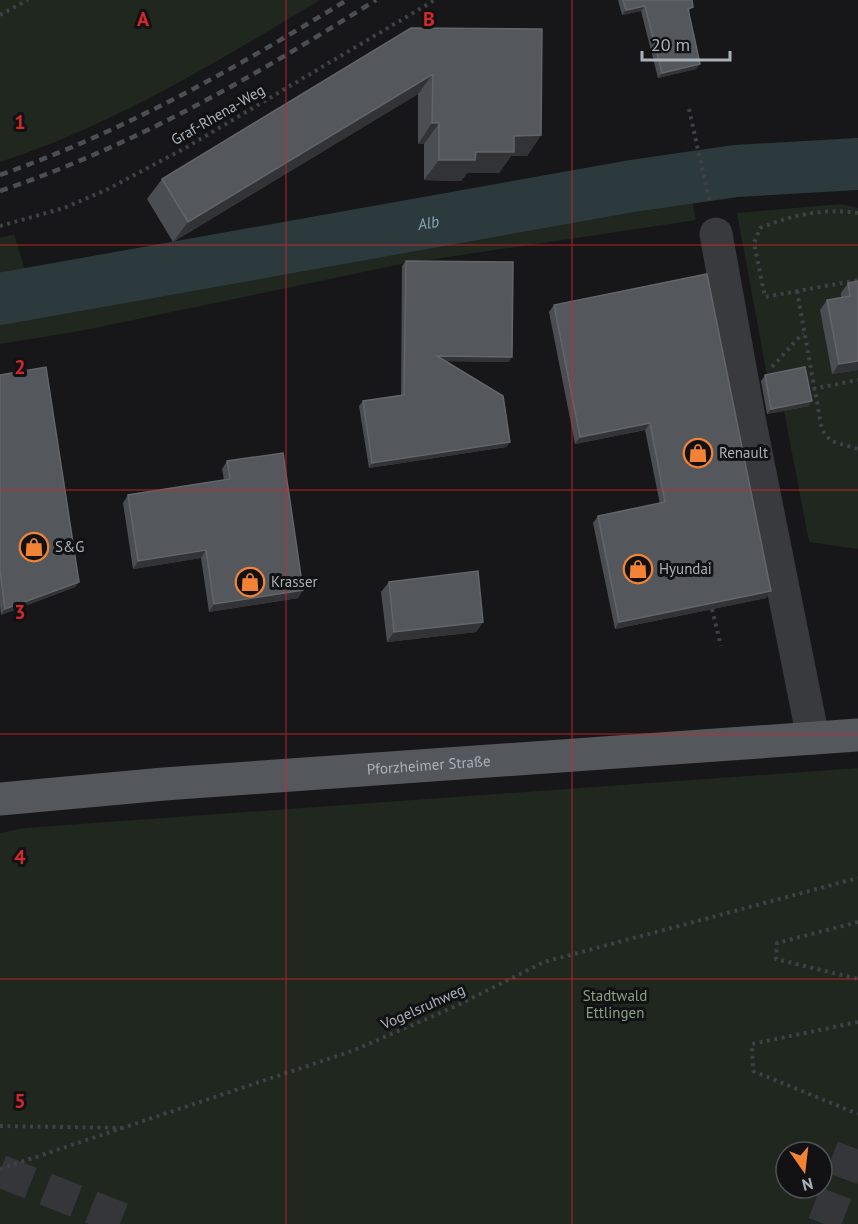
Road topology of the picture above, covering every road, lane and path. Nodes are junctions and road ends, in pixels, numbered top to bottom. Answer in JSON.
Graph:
{"nodes":[{"id":1,"x":28,"y":0,"type":"edge"},
{"id":2,"x":435,"y":0,"type":"edge"},
{"id":3,"x":0,"y":15,"type":"edge"},
{"id":4,"x":689,"y":109,"type":"dead end"},
{"id":5,"x":708,"y":190,"type":"dead end"},
{"id":6,"x":858,"y":213,"type":"edge"},
{"id":7,"x":0,"y":226,"type":"edge"},
{"id":8,"x":716,"y":234,"type":"dead end"},
{"id":9,"x":858,"y":280,"type":"edge"},
{"id":10,"x":797,"y":291,"type":"junction"},
{"id":11,"x":804,"y":332,"type":"junction"},
{"id":12,"x":742,"y":377,"type":"junction"},
{"id":13,"x":858,"y":380,"type":"edge"},
{"id":14,"x":813,"y":389,"type":"junction"},
{"id":15,"x":858,"y":449,"type":"edge"},
{"id":16,"x":712,"y":609,"type":"edge"},
{"id":17,"x":721,"y":646,"type":"dead end"},
{"id":18,"x":858,"y":735,"type":"edge"},
{"id":19,"x":813,"y":738,"type":"junction"},
{"id":20,"x":0,"y":799,"type":"edge"},
{"id":21,"x":858,"y":878,"type":"edge"},
{"id":22,"x":858,"y":922,"type":"edge"},
{"id":23,"x":858,"y":979,"type":"edge"},
{"id":24,"x":858,"y":1022,"type":"edge"},
{"id":25,"x":858,"y":1114,"type":"edge"},
{"id":26,"x":0,"y":1126,"type":"edge"},
{"id":27,"x":125,"y":1128,"type":"junction"},
{"id":28,"x":0,"y":1169,"type":"edge"}],
"edges":[{"from":1,"to":3,"type":"path"},
{"from":2,"to":7,"type":"path","name":"Graf-Rhena-Weg"},
{"from":4,"to":5,"type":"path"},
{"from":6,"to":10,"type":"path"},
{"from":8,"to":12,"type":"lane"},
{"from":9,"to":10,"type":"path"},
{"from":10,"to":11,"type":"path"},
{"from":11,"to":12,"type":"path"},
{"from":11,"to":14,"type":"path"},
{"from":12,"to":19,"type":"lane"},
{"from":13,"to":14,"type":"path"},
{"from":14,"to":15,"type":"path"},
{"from":16,"to":17,"type":"path"},
{"from":18,"to":19,"type":"main road","name":"Pforzheimer Straße"},
{"from":19,"to":20,"type":"main road","name":"Pforzheimer Straße"},
{"from":21,"to":27,"type":"path","name":"Vogelsruhweg"},
{"from":22,"to":23,"type":"path"},
{"from":24,"to":25,"type":"path"},
{"from":26,"to":27,"type":"path"},
{"from":27,"to":28,"type":"path","name":"Vogelsruhweg"}]}
